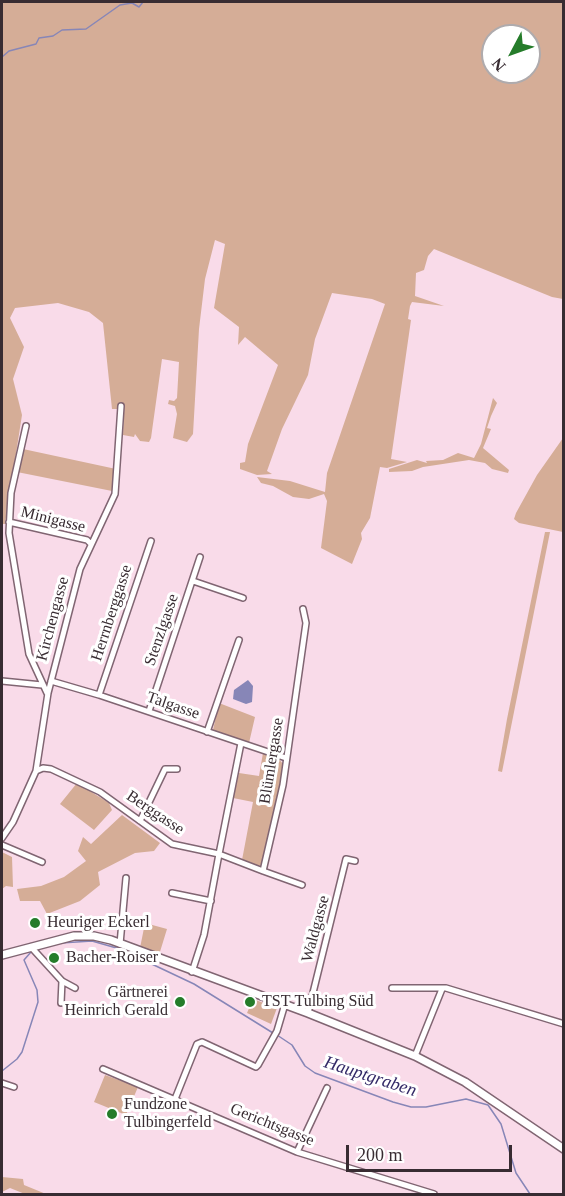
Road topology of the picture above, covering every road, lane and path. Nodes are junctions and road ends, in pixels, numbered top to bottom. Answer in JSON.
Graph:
{"nodes":[{"id":1,"x":121,"y":406,"type":"dead end"},
{"id":2,"x":26,"y":426,"type":"dead end"},
{"id":3,"x":9,"y":522,"type":"junction"},
{"id":4,"x":151,"y":541,"type":"dead end"},
{"id":5,"x":91,"y":544,"type":"junction"},
{"id":6,"x":200,"y":557,"type":"dead end"},
{"id":7,"x":193,"y":581,"type":"junction"},
{"id":8,"x":243,"y":598,"type":"dead end"},
{"id":9,"x":303,"y":609,"type":"dead end"},
{"id":10,"x":239,"y":640,"type":"dead end"},
{"id":11,"x":2,"y":681,"type":"edge"},
{"id":12,"x":51,"y":681,"type":"junction"},
{"id":13,"x":42,"y":685,"type":"junction"},
{"id":14,"x":48,"y":693,"type":"junction"},
{"id":15,"x":99,"y":695,"type":"junction"},
{"id":16,"x":148,"y":711,"type":"junction"},
{"id":17,"x":207,"y":732,"type":"junction"},
{"id":18,"x":241,"y":743,"type":"junction"},
{"id":19,"x":286,"y":758,"type":"junction"},
{"id":20,"x":177,"y":769,"type":"dead end"},
{"id":21,"x":36,"y":771,"type":"junction"},
{"id":22,"x":140,"y":821,"type":"junction"},
{"id":23,"x":2,"y":838,"type":"edge"},
{"id":24,"x":2,"y":844,"type":"edge"},
{"id":25,"x":219,"y":854,"type":"junction"},
{"id":26,"x":355,"y":861,"type":"dead end"},
{"id":27,"x":42,"y":862,"type":"dead end"},
{"id":28,"x":263,"y":871,"type":"junction"},
{"id":29,"x":126,"y":878,"type":"dead end"},
{"id":30,"x":302,"y":885,"type":"dead end"},
{"id":31,"x":172,"y":893,"type":"dead end"},
{"id":32,"x":211,"y":901,"type":"junction"},
{"id":33,"x":120,"y":944,"type":"junction"},
{"id":34,"x":31,"y":946,"type":"junction"},
{"id":35,"x":2,"y":956,"type":"edge"},
{"id":36,"x":192,"y":972,"type":"junction"},
{"id":37,"x":62,"y":981,"type":"junction"},
{"id":38,"x":75,"y":988,"type":"dead end"},
{"id":39,"x":392,"y":988,"type":"dead end"},
{"id":40,"x":442,"y":989,"type":"junction"},
{"id":41,"x":61,"y":1003,"type":"dead end"},
{"id":42,"x":285,"y":1004,"type":"junction"},
{"id":43,"x":308,"y":1012,"type":"junction"},
{"id":44,"x":564,"y":1024,"type":"edge"},
{"id":45,"x":415,"y":1056,"type":"junction"},
{"id":46,"x":103,"y":1069,"type":"dead end"},
{"id":47,"x":2,"y":1083,"type":"edge"},
{"id":48,"x":14,"y":1087,"type":"dead end"},
{"id":49,"x":327,"y":1088,"type":"dead end"},
{"id":50,"x":175,"y":1099,"type":"junction"},
{"id":51,"x":564,"y":1149,"type":"edge"},
{"id":52,"x":297,"y":1152,"type":"junction"},
{"id":53,"x":434,"y":1194,"type":"edge"}],
"edges":[{"from":1,"to":5,"type":"street","name":"Kirchengasse"},
{"from":2,"to":3,"type":"street"},
{"from":3,"to":5,"type":"street","name":"Minigasse"},
{"from":3,"to":13,"type":"street"},
{"from":4,"to":15,"type":"street","name":"Herrnberggasse"},
{"from":5,"to":12,"type":"street","name":"Kirchengasse"},
{"from":6,"to":7,"type":"street","name":"Stenzlgasse"},
{"from":7,"to":8,"type":"street"},
{"from":7,"to":16,"type":"street","name":"Stenzlgasse"},
{"from":9,"to":19,"type":"street","name":"Blümlergasse"},
{"from":10,"to":17,"type":"street"},
{"from":11,"to":13,"type":"street"},
{"from":12,"to":14,"type":"street","name":"Kirchengasse"},
{"from":12,"to":15,"type":"street","name":"Talgasse"},
{"from":13,"to":14,"type":"street"},
{"from":14,"to":21,"type":"street","name":"Kirchengasse"},
{"from":15,"to":16,"type":"street","name":"Talgasse"},
{"from":16,"to":17,"type":"street","name":"Talgasse"},
{"from":17,"to":18,"type":"street","name":"Talgasse"},
{"from":18,"to":19,"type":"street","name":"Talgasse"},
{"from":18,"to":25,"type":"street"},
{"from":19,"to":28,"type":"street","name":"Blümlergasse"},
{"from":20,"to":22,"type":"street"},
{"from":21,"to":22,"type":"street","name":"Berggasse"},
{"from":21,"to":23,"type":"street","name":"Kirchengasse"},
{"from":22,"to":25,"type":"street","name":"Berggasse"},
{"from":24,"to":27,"type":"street"},
{"from":25,"to":28,"type":"street"},
{"from":25,"to":32,"type":"street"},
{"from":26,"to":43,"type":"street","name":"Waldgasse"},
{"from":28,"to":30,"type":"street"},
{"from":29,"to":33,"type":"street"},
{"from":31,"to":32,"type":"street"},
{"from":32,"to":36,"type":"street"},
{"from":33,"to":34,"type":"street"},
{"from":33,"to":36,"type":"street"},
{"from":34,"to":35,"type":"street"},
{"from":34,"to":37,"type":"street"},
{"from":36,"to":42,"type":"street"},
{"from":37,"to":38,"type":"street"},
{"from":37,"to":41,"type":"street"},
{"from":39,"to":40,"type":"street"},
{"from":40,"to":44,"type":"street"},
{"from":40,"to":45,"type":"street"},
{"from":42,"to":43,"type":"street"},
{"from":42,"to":50,"type":"street"},
{"from":43,"to":45,"type":"street"},
{"from":45,"to":51,"type":"street"},
{"from":46,"to":50,"type":"street","name":"Gerichtsgasse"},
{"from":47,"to":48,"type":"street"},
{"from":49,"to":52,"type":"street"},
{"from":50,"to":52,"type":"street","name":"Gerichtsgasse"},
{"from":52,"to":53,"type":"street","name":"Gerichtsgasse"}]}
